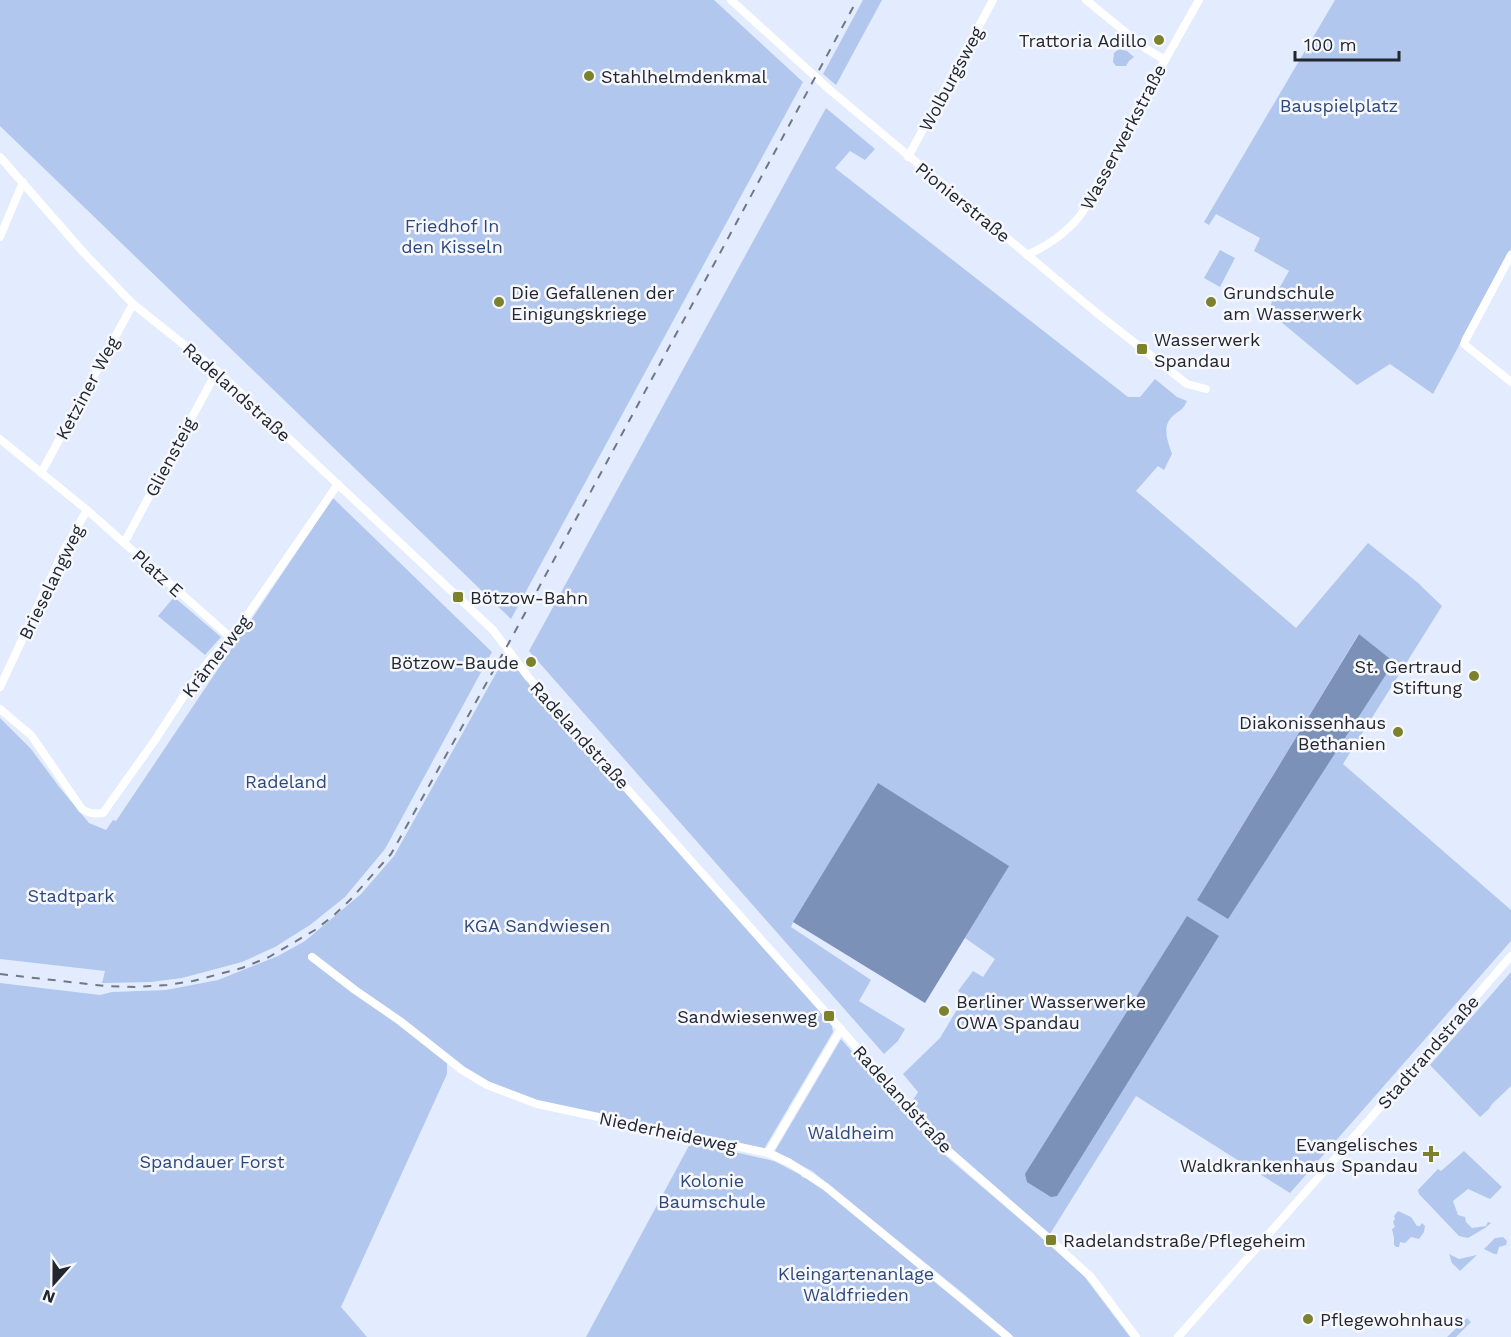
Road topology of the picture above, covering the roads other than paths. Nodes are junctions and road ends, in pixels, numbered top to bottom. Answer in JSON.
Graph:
{"nodes":[{"id":1,"x":731,"y":0,"type":"edge"},
{"id":2,"x":993,"y":0,"type":"edge"},
{"id":3,"x":1086,"y":0,"type":"edge"},
{"id":4,"x":1199,"y":0,"type":"edge"},
{"id":5,"x":1165,"y":60,"type":"junction"},
{"id":6,"x":0,"y":157,"type":"edge"},
{"id":7,"x":908,"y":157,"type":"junction"},
{"id":8,"x":22,"y":182,"type":"junction"},
{"id":9,"x":0,"y":237,"type":"edge"},
{"id":10,"x":1027,"y":255,"type":"junction"},
{"id":11,"x":1511,"y":255,"type":"edge"},
{"id":12,"x":133,"y":304,"type":"junction"},
{"id":13,"x":217,"y":371,"type":"junction"},
{"id":14,"x":1511,"y":382,"type":"edge"},
{"id":15,"x":1206,"y":389,"type":"dead end"},
{"id":16,"x":0,"y":439,"type":"edge"},
{"id":17,"x":41,"y":473,"type":"junction"},
{"id":18,"x":338,"y":484,"type":"junction"},
{"id":19,"x":87,"y":510,"type":"junction"},
{"id":20,"x":124,"y":543,"type":"junction"},
{"id":21,"x":230,"y":637,"type":"junction"},
{"id":22,"x":0,"y":687,"type":"edge"},
{"id":23,"x":0,"y":709,"type":"edge"},
{"id":24,"x":1511,"y":956,"type":"edge"},
{"id":25,"x":312,"y":957,"type":"dead end"},
{"id":26,"x":840,"y":1029,"type":"junction"},
{"id":27,"x":768,"y":1153,"type":"junction"},
{"id":28,"x":1008,"y":1337,"type":"edge"},
{"id":29,"x":1136,"y":1337,"type":"edge"},
{"id":30,"x":1178,"y":1337,"type":"edge"}],
"edges":[{"from":1,"to":7,"type":"street","name":"Pionierstraße"},
{"from":2,"to":7,"type":"street","name":"Wolburgsweg"},
{"from":3,"to":5,"type":"street"},
{"from":4,"to":5,"type":"street","name":"Wasserwerkstraße"},
{"from":5,"to":10,"type":"street","name":"Wasserwerkstraße"},
{"from":6,"to":8,"type":"street","name":"Radelandstraße"},
{"from":7,"to":10,"type":"street","name":"Pionierstraße"},
{"from":8,"to":9,"type":"street"},
{"from":8,"to":12,"type":"street","name":"Radelandstraße"},
{"from":10,"to":15,"type":"street","name":"Pionierstraße"},
{"from":11,"to":14,"type":"street"},
{"from":12,"to":13,"type":"street","name":"Radelandstraße"},
{"from":12,"to":17,"type":"street","name":"Ketziner Weg"},
{"from":13,"to":18,"type":"street","name":"Radelandstraße"},
{"from":13,"to":20,"type":"street","name":"Gliensteig"},
{"from":16,"to":17,"type":"street","name":"Platz E"},
{"from":17,"to":19,"type":"street","name":"Platz E"},
{"from":18,"to":21,"type":"street","name":"Krämerweg"},
{"from":18,"to":26,"type":"street","name":"Radelandstraße"},
{"from":19,"to":20,"type":"street","name":"Platz E"},
{"from":19,"to":22,"type":"street","name":"Brieselangweg"},
{"from":20,"to":21,"type":"street","name":"Platz E"},
{"from":21,"to":23,"type":"street","name":"Krämerweg"},
{"from":24,"to":30,"type":"street","name":"Stadtrandstraße"},
{"from":25,"to":27,"type":"street","name":"Niederheideweg"},
{"from":26,"to":27,"type":"street"},
{"from":26,"to":29,"type":"street","name":"Radelandstraße"},
{"from":27,"to":28,"type":"street","name":"Niederheideweg"}]}
